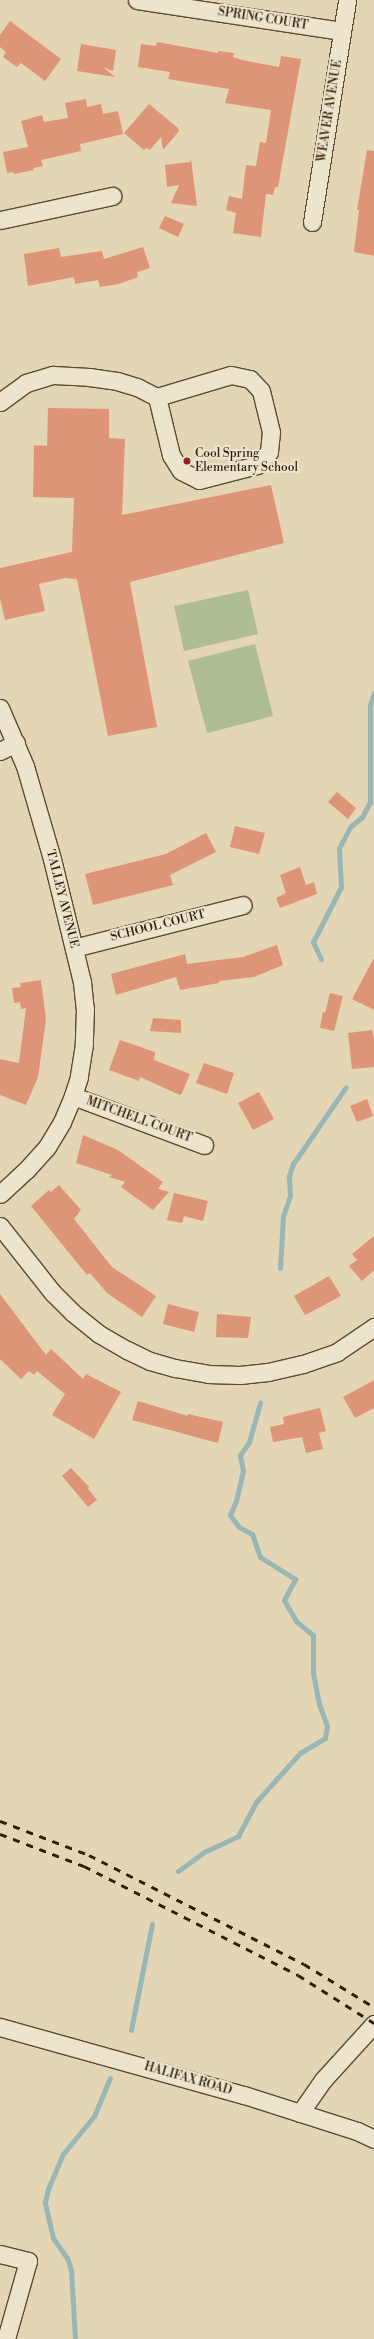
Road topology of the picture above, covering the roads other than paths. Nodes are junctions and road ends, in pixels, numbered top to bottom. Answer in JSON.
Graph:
{"nodes":[{"id":1,"x":137,"y":0,"type":"edge"},
{"id":2,"x":347,"y":0,"type":"edge"},
{"id":3,"x":342,"y":31,"type":"junction"},
{"id":4,"x":112,"y":196,"type":"dead end"},
{"id":5,"x":0,"y":220,"type":"edge"},
{"id":6,"x":312,"y":222,"type":"dead end"},
{"id":7,"x":157,"y":397,"type":"junction"},
{"id":8,"x":0,"y":402,"type":"edge"},
{"id":9,"x":0,"y":708,"type":"edge"},
{"id":10,"x":16,"y":744,"type":"junction"},
{"id":11,"x":0,"y":751,"type":"edge"},
{"id":12,"x":243,"y":905,"type":"dead end"},
{"id":13,"x":74,"y":948,"type":"junction"},
{"id":14,"x":73,"y":1096,"type":"junction"},
{"id":15,"x":204,"y":1144,"type":"dead end"},
{"id":16,"x":0,"y":1194,"type":"edge"},
{"id":17,"x":0,"y":1226,"type":"edge"},
{"id":18,"x":374,"y":1327,"type":"edge"},
{"id":19,"x":374,"y":2024,"type":"edge"},
{"id":20,"x":0,"y":2027,"type":"edge"},
{"id":21,"x":300,"y":2113,"type":"junction"},
{"id":22,"x":374,"y":2139,"type":"edge"},
{"id":23,"x":0,"y":2254,"type":"edge"},
{"id":24,"x":6,"y":2339,"type":"edge"}],
"edges":[{"from":1,"to":3,"type":"street","name":"SPRING COURT"},
{"from":2,"to":3,"type":"street","name":"WEAVER AVENUE"},
{"from":3,"to":6,"type":"street","name":"WEAVER AVENUE"},
{"from":4,"to":5,"type":"street"},
{"from":7,"to":7,"type":"street"},
{"from":7,"to":8,"type":"street"},
{"from":9,"to":10,"type":"street","name":"TALLEY AVENUE"},
{"from":10,"to":11,"type":"street"},
{"from":10,"to":13,"type":"street","name":"TALLEY AVENUE"},
{"from":12,"to":13,"type":"street","name":"SCHOOL COURT"},
{"from":13,"to":14,"type":"street","name":"TALLEY AVENUE"},
{"from":14,"to":15,"type":"street","name":"MITCHELL COURT"},
{"from":14,"to":16,"type":"street","name":"TALLEY AVENUE"},
{"from":17,"to":18,"type":"street"},
{"from":19,"to":21,"type":"street"},
{"from":20,"to":21,"type":"street","name":"HALIFAX ROAD"},
{"from":21,"to":22,"type":"street","name":"HALIFAX ROAD"},
{"from":23,"to":24,"type":"street"}]}
